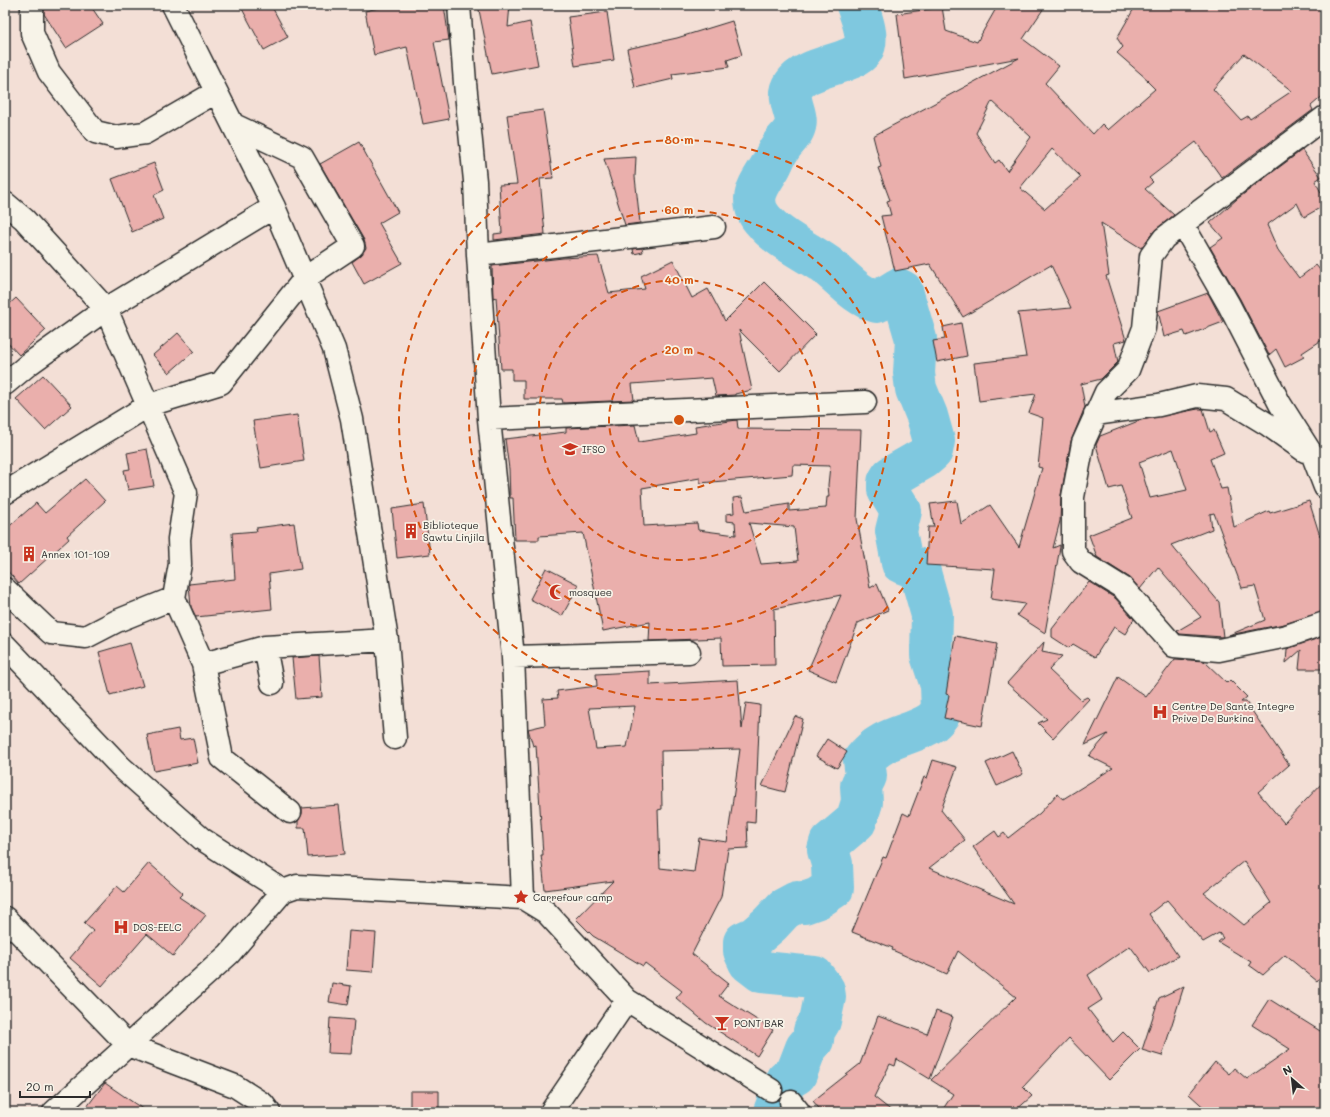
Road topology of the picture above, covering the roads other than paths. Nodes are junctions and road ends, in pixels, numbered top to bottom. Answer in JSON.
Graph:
{"nodes":[{"id":1,"x":32,"y":5,"type":"edge"},
{"id":2,"x":173,"y":5,"type":"edge"},
{"id":3,"x":460,"y":5,"type":"edge"},
{"id":4,"x":216,"y":92,"type":"junction"},
{"id":5,"x":1325,"y":117,"type":"edge"},
{"id":6,"x":234,"y":125,"type":"junction"},
{"id":7,"x":5,"y":203,"type":"edge"},
{"id":8,"x":274,"y":207,"type":"junction"},
{"id":9,"x":1184,"y":225,"type":"junction"},
{"id":10,"x":714,"y":227,"type":"dead end"},
{"id":11,"x":478,"y":255,"type":"junction"},
{"id":12,"x":305,"y":278,"type":"junction"},
{"id":13,"x":106,"y":309,"type":"junction"},
{"id":14,"x":5,"y":384,"type":"edge"},
{"id":15,"x":865,"y":402,"type":"dead end"},
{"id":16,"x":149,"y":405,"type":"junction"},
{"id":17,"x":1095,"y":414,"type":"junction"},
{"id":18,"x":489,"y":419,"type":"junction"},
{"id":19,"x":1313,"y":456,"type":"junction"},
{"id":20,"x":1325,"y":487,"type":"edge"},
{"id":21,"x":5,"y":493,"type":"edge"},
{"id":22,"x":5,"y":589,"type":"edge"},
{"id":23,"x":174,"y":598,"type":"junction"},
{"id":24,"x":1325,"y":623,"type":"edge"},
{"id":25,"x":388,"y":640,"type":"junction"},
{"id":26,"x":5,"y":645,"type":"edge"},
{"id":27,"x":265,"y":647,"type":"junction"},
{"id":28,"x":689,"y":652,"type":"dead end"},
{"id":29,"x":513,"y":657,"type":"junction"},
{"id":30,"x":203,"y":664,"type":"junction"},
{"id":31,"x":272,"y":683,"type":"dead end"},
{"id":32,"x":395,"y":738,"type":"dead end"},
{"id":33,"x":290,"y":812,"type":"dead end"},
{"id":34,"x":283,"y":891,"type":"junction"},
{"id":35,"x":523,"y":898,"type":"junction"},
{"id":36,"x":5,"y":918,"type":"edge"},
{"id":37,"x":627,"y":1000,"type":"junction"},
{"id":38,"x":128,"y":1045,"type":"junction"},
{"id":39,"x":771,"y":1090,"type":"dead end"},
{"id":40,"x":54,"y":1112,"type":"edge"},
{"id":41,"x":270,"y":1112,"type":"edge"},
{"id":42,"x":551,"y":1112,"type":"edge"}],
"edges":[{"from":1,"to":4,"type":"street"},
{"from":2,"to":4,"type":"street"},
{"from":3,"to":11,"type":"street"},
{"from":4,"to":6,"type":"street"},
{"from":5,"to":9,"type":"street"},
{"from":6,"to":8,"type":"street"},
{"from":6,"to":12,"type":"street"},
{"from":7,"to":13,"type":"street"},
{"from":8,"to":12,"type":"street"},
{"from":8,"to":13,"type":"street"},
{"from":9,"to":17,"type":"street"},
{"from":9,"to":19,"type":"street"},
{"from":10,"to":11,"type":"street"},
{"from":11,"to":18,"type":"street"},
{"from":12,"to":16,"type":"street"},
{"from":12,"to":25,"type":"street"},
{"from":13,"to":14,"type":"street"},
{"from":13,"to":16,"type":"street"},
{"from":15,"to":18,"type":"street"},
{"from":16,"to":21,"type":"street"},
{"from":16,"to":23,"type":"street"},
{"from":17,"to":19,"type":"street"},
{"from":17,"to":24,"type":"street"},
{"from":18,"to":29,"type":"street"},
{"from":19,"to":20,"type":"street"},
{"from":22,"to":23,"type":"street"},
{"from":23,"to":30,"type":"street"},
{"from":25,"to":27,"type":"street"},
{"from":25,"to":32,"type":"street"},
{"from":26,"to":34,"type":"street"},
{"from":27,"to":30,"type":"street"},
{"from":27,"to":31,"type":"street"},
{"from":28,"to":29,"type":"street"},
{"from":29,"to":35,"type":"street"},
{"from":30,"to":33,"type":"street"},
{"from":34,"to":35,"type":"street"},
{"from":34,"to":38,"type":"street"},
{"from":35,"to":37,"type":"street"},
{"from":36,"to":38,"type":"street"},
{"from":37,"to":39,"type":"street"},
{"from":37,"to":42,"type":"street"},
{"from":38,"to":40,"type":"street"},
{"from":38,"to":41,"type":"street"}]}
